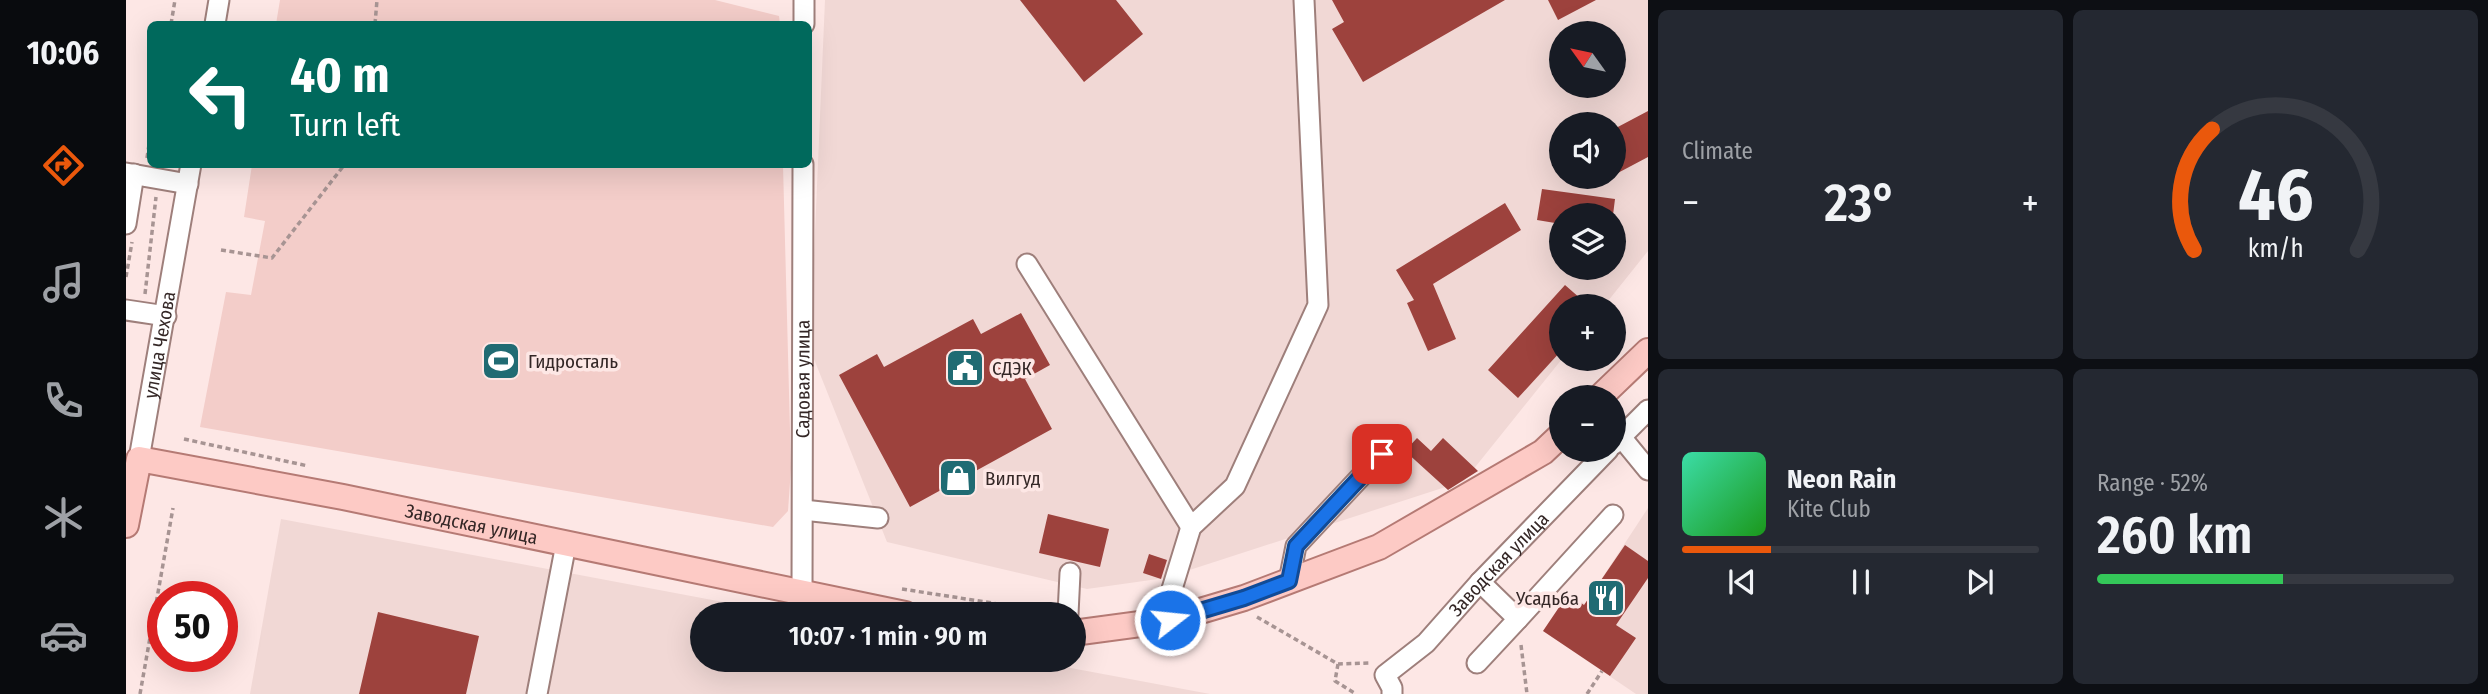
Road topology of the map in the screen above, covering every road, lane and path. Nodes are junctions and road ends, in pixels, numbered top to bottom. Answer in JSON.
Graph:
{"nodes":[{"id":1,"x":175,"y":0,"type":"edge"},
{"id":2,"x":219,"y":0,"type":"edge"},
{"id":3,"x":377,"y":0,"type":"edge"},
{"id":4,"x":804,"y":0,"type":"edge"},
{"id":5,"x":1304,"y":0,"type":"edge"},
{"id":6,"x":172,"y":21,"type":"edge"},
{"id":7,"x":216,"y":21,"type":"edge"},
{"id":8,"x":374,"y":21,"type":"edge"},
{"id":9,"x":804,"y":21,"type":"edge"},
{"id":10,"x":342,"y":168,"type":"edge"},
{"id":11,"x":803,"y":168,"type":"edge"},
{"id":12,"x":130,"y":174,"type":"edge"},
{"id":13,"x":189,"y":174,"type":"edge"},
{"id":14,"x":126,"y":224,"type":"edge"},
{"id":15,"x":221,"y":250,"type":"dead end"},
{"id":16,"x":1027,"y":264,"type":"dead end"},
{"id":17,"x":126,"y":310,"type":"edge"},
{"id":18,"x":166,"y":316,"type":"junction"},
{"id":19,"x":1648,"y":351,"type":"edge"},
{"id":20,"x":1613,"y":385,"type":"edge"},
{"id":21,"x":1648,"y":410,"type":"edge"},
{"id":22,"x":1626,"y":432,"type":"edge"},
{"id":23,"x":184,"y":439,"type":"dead end"},
{"id":24,"x":1549,"y":446,"type":"edge"},
{"id":25,"x":1626,"y":453,"type":"edge"},
{"id":26,"x":1382,"y":454,"type":"dead end"},
{"id":27,"x":139,"y":459,"type":"junction"},
{"id":28,"x":1597,"y":462,"type":"edge"},
{"id":29,"x":318,"y":468,"type":"dead end"},
{"id":30,"x":1648,"y":470,"type":"edge"},
{"id":31,"x":798,"y":500,"type":"junction"},
{"id":32,"x":173,"y":508,"type":"dead end"},
{"id":33,"x":1613,"y":515,"type":"dead end"},
{"id":34,"x":878,"y":518,"type":"dead end"},
{"id":35,"x":126,"y":525,"type":"edge"},
{"id":36,"x":1191,"y":527,"type":"junction"},
{"id":37,"x":566,"y":544,"type":"junction"},
{"id":38,"x":1070,"y":573,"type":"dead end"},
{"id":39,"x":1289,"y":581,"type":"junction"},
{"id":40,"x":1480,"y":582,"type":"junction"},
{"id":41,"x":898,"y":588,"type":"dead end"},
{"id":42,"x":802,"y":593,"type":"junction"},
{"id":43,"x":846,"y":602,"type":"edge"},
{"id":44,"x":990,"y":602,"type":"edge"},
{"id":45,"x":1069,"y":602,"type":"edge"},
{"id":46,"x":1249,"y":612,"type":"dead end"},
{"id":47,"x":1518,"y":619,"type":"junction"},
{"id":48,"x":1170,"y":620,"type":"junction"},
{"id":49,"x":1086,"y":631,"type":"edge"},
{"id":50,"x":1477,"y":663,"type":"dead end"},
{"id":51,"x":1338,"y":664,"type":"junction"},
{"id":52,"x":1602,"y":671,"type":"dead end"},
{"id":53,"x":1394,"y":683,"type":"edge"},
{"id":54,"x":140,"y":694,"type":"edge"},
{"id":55,"x":537,"y":694,"type":"edge"},
{"id":56,"x":1356,"y":694,"type":"edge"},
{"id":57,"x":1527,"y":694,"type":"edge"},
{"id":58,"x":1587,"y":694,"type":"edge"}],
"edges":[{"from":1,"to":6,"type":"path"},
{"from":2,"to":7,"type":"street"},
{"from":3,"to":8,"type":"path"},
{"from":4,"to":9,"type":"street"},
{"from":5,"to":36,"type":"street"},
{"from":10,"to":15,"type":"path"},
{"from":11,"to":31,"type":"street","name":"Садовая улица"},
{"from":12,"to":13,"type":"street"},
{"from":12,"to":14,"type":"street"},
{"from":13,"to":18,"type":"street","name":"улица Чехова"},
{"from":16,"to":36,"type":"street"},
{"from":17,"to":18,"type":"street"},
{"from":18,"to":27,"type":"street","name":"улица Чехова"},
{"from":19,"to":20,"type":"main road"},
{"from":21,"to":22,"type":"street","name":"Заводская улица"},
{"from":23,"to":29,"type":"path"},
{"from":24,"to":39,"type":"main road"},
{"from":25,"to":30,"type":"street"},
{"from":26,"to":39,"type":"street"},
{"from":27,"to":35,"type":"main road","name":"улица Чехова"},
{"from":27,"to":37,"type":"main road","name":"Заводская улица"},
{"from":28,"to":40,"type":"street","name":"Заводская улица"},
{"from":31,"to":34,"type":"street"},
{"from":31,"to":42,"type":"street","name":"Садовая улица"},
{"from":32,"to":54,"type":"path"},
{"from":33,"to":47,"type":"street"},
{"from":36,"to":48,"type":"street"},
{"from":37,"to":42,"type":"main road","name":"Заводская улица"},
{"from":37,"to":55,"type":"street"},
{"from":38,"to":45,"type":"street"},
{"from":39,"to":48,"type":"main road"},
{"from":40,"to":47,"type":"street"},
{"from":40,"to":53,"type":"street","name":"Заводская улица"},
{"from":41,"to":44,"type":"path"},
{"from":42,"to":43,"type":"main road","name":"Заводская улица"},
{"from":46,"to":51,"type":"path"},
{"from":47,"to":50,"type":"street"},
{"from":47,"to":57,"type":"path"},
{"from":48,"to":49,"type":"main road"},
{"from":51,"to":53,"type":"path"},
{"from":51,"to":56,"type":"path"},
{"from":52,"to":58,"type":"path"}]}
